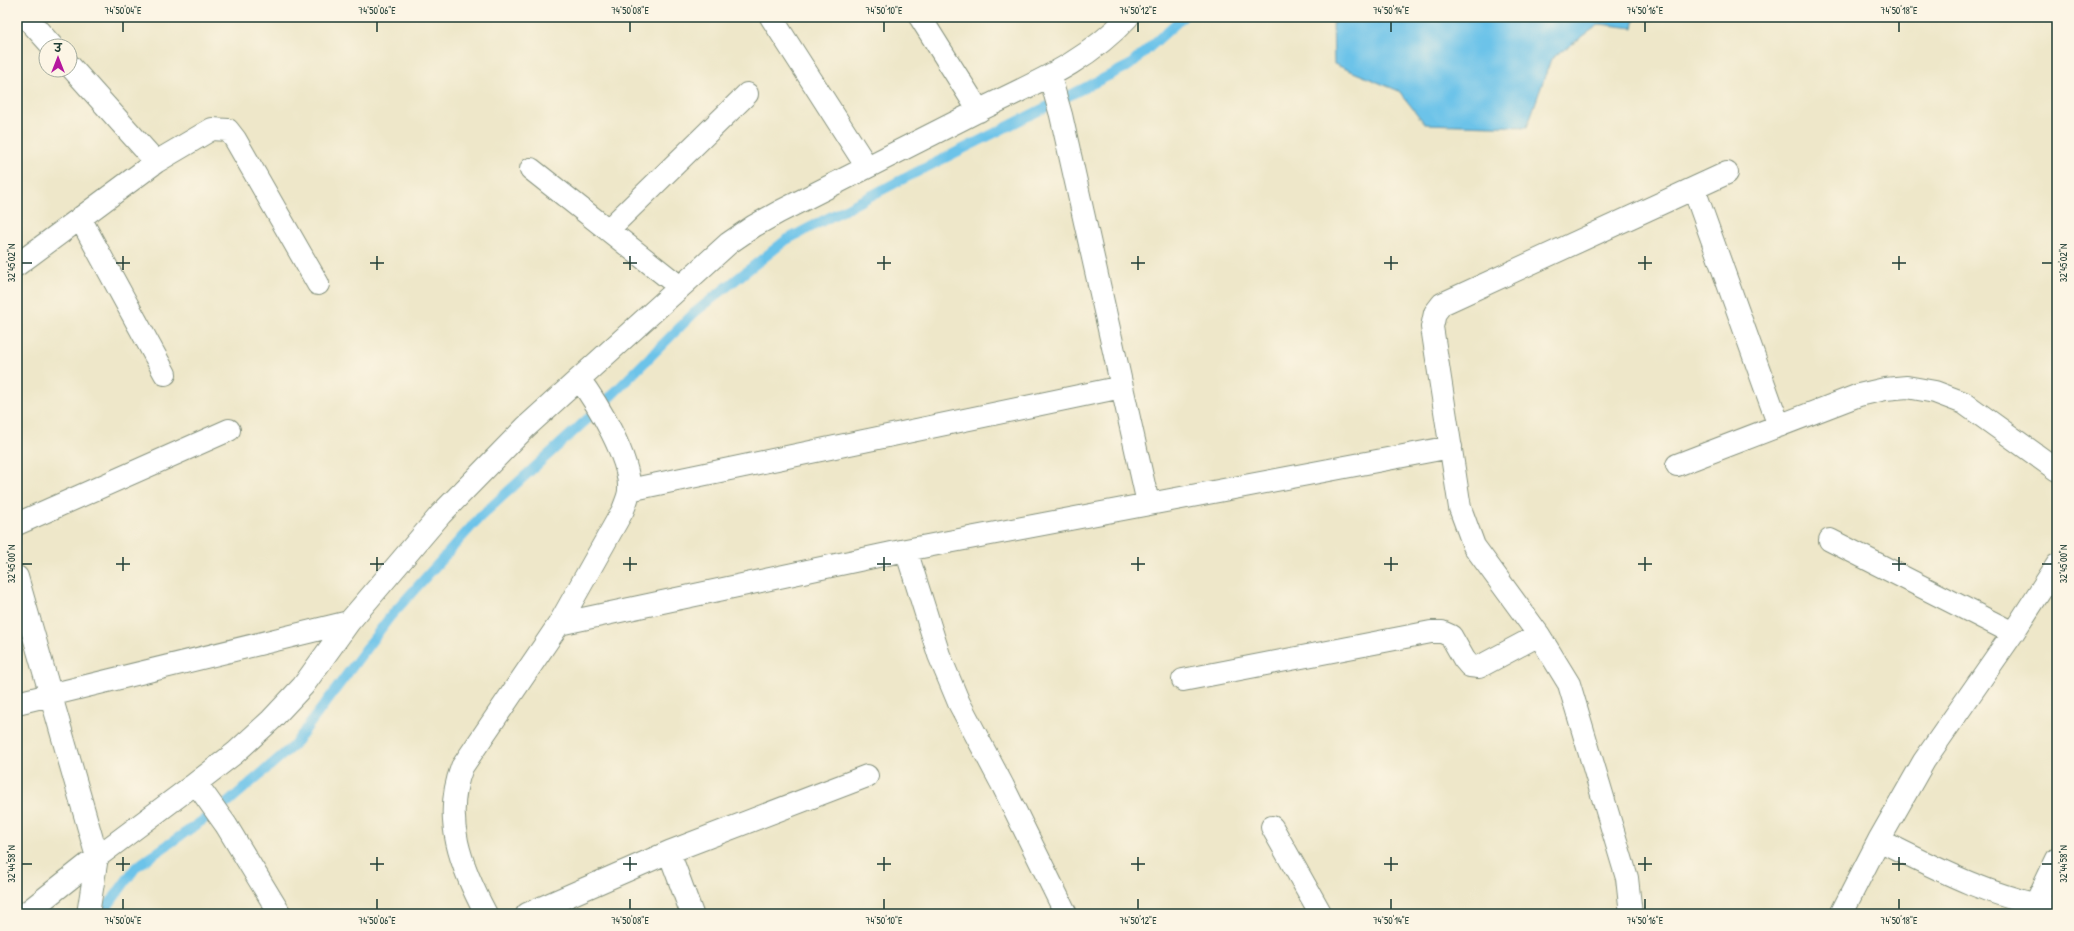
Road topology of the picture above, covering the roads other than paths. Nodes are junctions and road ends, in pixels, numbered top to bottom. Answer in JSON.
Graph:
{"nodes":[{"id":1,"x":26,"y":17,"type":"edge"},
{"id":2,"x":771,"y":17,"type":"edge"},
{"id":3,"x":920,"y":17,"type":"edge"},
{"id":4,"x":1128,"y":17,"type":"edge"},
{"id":5,"x":45,"y":38,"type":"edge"},
{"id":6,"x":78,"y":75,"type":"edge"},
{"id":7,"x":1052,"y":84,"type":"junction"},
{"id":8,"x":747,"y":94,"type":"dead end"},
{"id":9,"x":978,"y":111,"type":"junction"},
{"id":10,"x":156,"y":162,"type":"junction"},
{"id":11,"x":867,"y":168,"type":"junction"},
{"id":12,"x":531,"y":169,"type":"dead end"},
{"id":13,"x":1728,"y":173,"type":"dead end"},
{"id":14,"x":1694,"y":189,"type":"junction"},
{"id":15,"x":80,"y":218,"type":"junction"},
{"id":16,"x":608,"y":230,"type":"junction"},
{"id":17,"x":17,"y":265,"type":"edge"},
{"id":18,"x":318,"y":284,"type":"dead end"},
{"id":19,"x":680,"y":288,"type":"junction"},
{"id":20,"x":165,"y":374,"type":"dead end"},
{"id":21,"x":584,"y":387,"type":"junction"},
{"id":22,"x":1122,"y":387,"type":"junction"},
{"id":23,"x":1779,"y":426,"type":"junction"},
{"id":24,"x":229,"y":430,"type":"dead end"},
{"id":25,"x":1451,"y":447,"type":"junction"},
{"id":26,"x":1677,"y":465,"type":"dead end"},
{"id":27,"x":2057,"y":470,"type":"edge"},
{"id":28,"x":629,"y":490,"type":"junction"},
{"id":29,"x":1148,"y":503,"type":"junction"},
{"id":30,"x":17,"y":524,"type":"edge"},
{"id":31,"x":1830,"y":540,"type":"dead end"},
{"id":32,"x":906,"y":550,"type":"junction"},
{"id":33,"x":2057,"y":565,"type":"edge"},
{"id":34,"x":17,"y":577,"type":"edge"},
{"id":35,"x":2051,"y":594,"type":"edge"},
{"id":36,"x":349,"y":622,"type":"junction"},
{"id":37,"x":559,"y":624,"type":"junction"},
{"id":38,"x":2013,"y":633,"type":"junction"},
{"id":39,"x":1539,"y":635,"type":"junction"},
{"id":40,"x":1183,"y":680,"type":"dead end"},
{"id":41,"x":50,"y":693,"type":"junction"},
{"id":42,"x":17,"y":703,"type":"edge"},
{"id":43,"x":867,"y":776,"type":"dead end"},
{"id":44,"x":200,"y":788,"type":"junction"},
{"id":45,"x":1272,"y":827,"type":"dead end"},
{"id":46,"x":1879,"y":840,"type":"junction"},
{"id":47,"x":669,"y":852,"type":"junction"},
{"id":48,"x":97,"y":856,"type":"junction"},
{"id":49,"x":2057,"y":859,"type":"edge"},
{"id":50,"x":2057,"y":909,"type":"edge"},
{"id":51,"x":2034,"y":910,"type":"edge"},
{"id":52,"x":25,"y":914,"type":"edge"},
{"id":53,"x":88,"y":914,"type":"edge"},
{"id":54,"x":280,"y":914,"type":"edge"},
{"id":55,"x":486,"y":914,"type":"edge"},
{"id":56,"x":527,"y":914,"type":"edge"},
{"id":57,"x":692,"y":914,"type":"edge"},
{"id":58,"x":1066,"y":914,"type":"edge"},
{"id":59,"x":1321,"y":914,"type":"edge"},
{"id":60,"x":1631,"y":914,"type":"edge"},
{"id":61,"x":1841,"y":914,"type":"edge"}],
"edges":[{"from":1,"to":5,"type":"street"},
{"from":2,"to":11,"type":"street"},
{"from":3,"to":9,"type":"street"},
{"from":4,"to":7,"type":"street"},
{"from":6,"to":10,"type":"street"},
{"from":7,"to":9,"type":"street"},
{"from":7,"to":22,"type":"street"},
{"from":8,"to":16,"type":"street"},
{"from":9,"to":11,"type":"street"},
{"from":10,"to":15,"type":"street"},
{"from":10,"to":18,"type":"street"},
{"from":11,"to":19,"type":"street"},
{"from":12,"to":16,"type":"street"},
{"from":13,"to":14,"type":"street"},
{"from":14,"to":23,"type":"street"},
{"from":14,"to":25,"type":"street"},
{"from":15,"to":17,"type":"street"},
{"from":15,"to":20,"type":"street"},
{"from":16,"to":19,"type":"street"},
{"from":19,"to":21,"type":"street"},
{"from":21,"to":28,"type":"street"},
{"from":21,"to":36,"type":"street"},
{"from":22,"to":28,"type":"street"},
{"from":22,"to":29,"type":"street"},
{"from":23,"to":26,"type":"street"},
{"from":23,"to":27,"type":"street"},
{"from":24,"to":30,"type":"street"},
{"from":25,"to":29,"type":"street"},
{"from":25,"to":39,"type":"street"},
{"from":28,"to":37,"type":"street"},
{"from":29,"to":32,"type":"street"},
{"from":31,"to":38,"type":"street"},
{"from":32,"to":37,"type":"street"},
{"from":32,"to":58,"type":"street"},
{"from":33,"to":35,"type":"street"},
{"from":34,"to":41,"type":"street"},
{"from":35,"to":38,"type":"street"},
{"from":36,"to":41,"type":"street"},
{"from":36,"to":44,"type":"street"},
{"from":37,"to":55,"type":"street"},
{"from":38,"to":46,"type":"street"},
{"from":39,"to":40,"type":"street"},
{"from":39,"to":60,"type":"street"},
{"from":41,"to":42,"type":"street"},
{"from":41,"to":48,"type":"street"},
{"from":43,"to":47,"type":"street"},
{"from":44,"to":48,"type":"street"},
{"from":44,"to":54,"type":"street"},
{"from":45,"to":59,"type":"street"},
{"from":46,"to":51,"type":"street"},
{"from":46,"to":61,"type":"street"},
{"from":47,"to":56,"type":"street"},
{"from":47,"to":57,"type":"street"},
{"from":48,"to":52,"type":"street"},
{"from":48,"to":53,"type":"street"},
{"from":49,"to":51,"type":"street"},
{"from":50,"to":51,"type":"street"}]}
